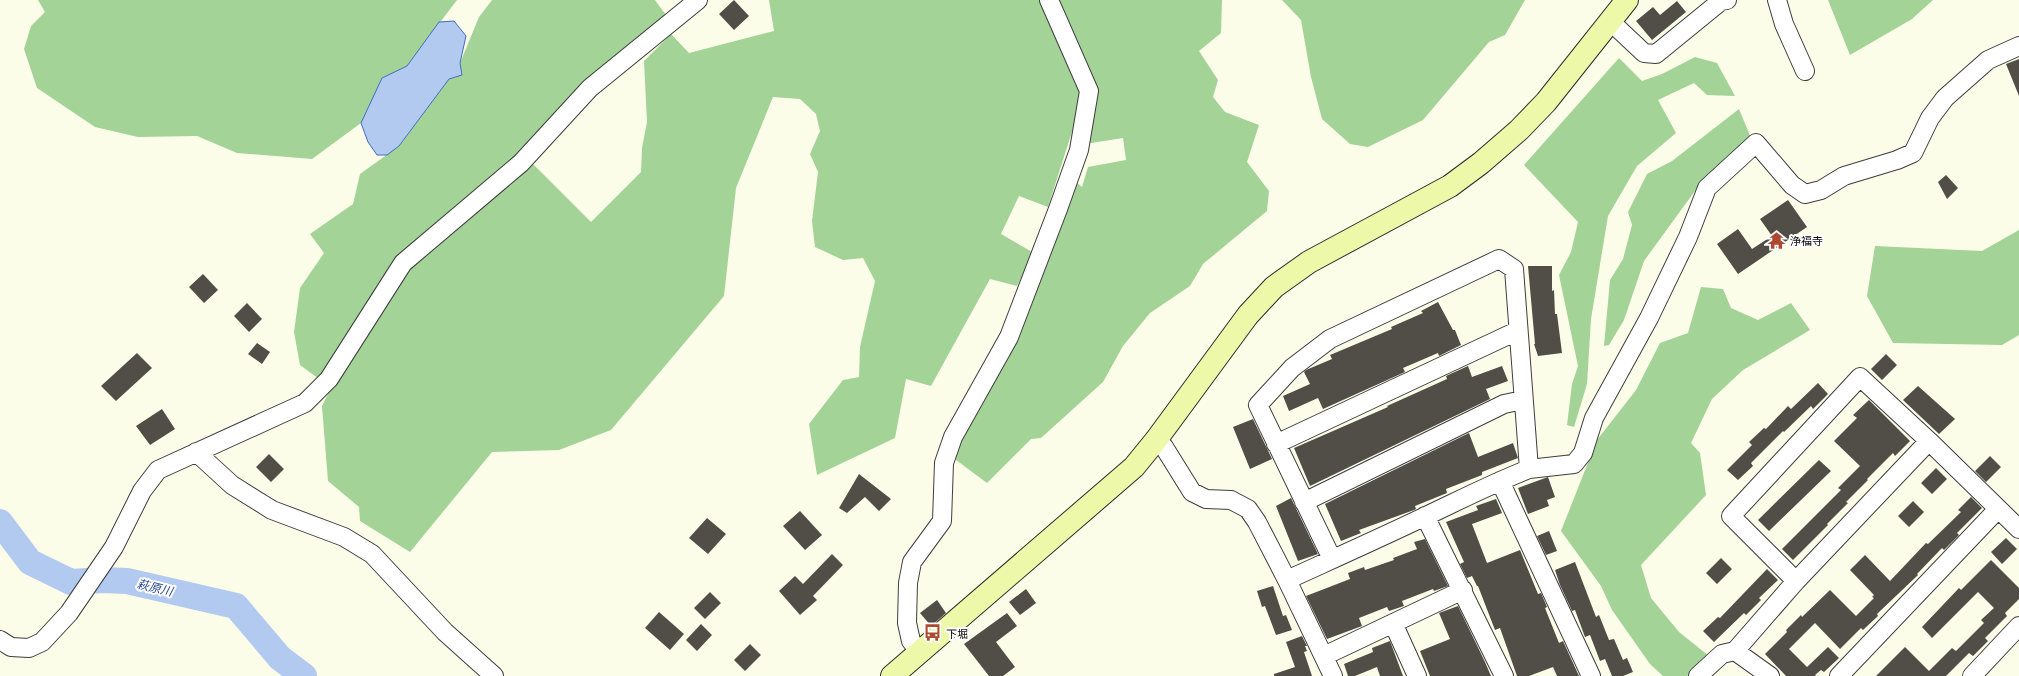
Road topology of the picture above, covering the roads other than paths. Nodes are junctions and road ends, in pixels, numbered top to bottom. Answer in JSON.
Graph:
{"nodes":[{"id":1,"x":698,"y":0,"type":"edge"},
{"id":2,"x":1048,"y":0,"type":"edge"},
{"id":3,"x":1627,"y":0,"type":"edge"},
{"id":4,"x":1727,"y":0,"type":"edge"},
{"id":5,"x":1777,"y":0,"type":"edge"},
{"id":6,"x":1610,"y":21,"type":"junction"},
{"id":7,"x":2019,"y":46,"type":"edge"},
{"id":8,"x":1805,"y":71,"type":"dead end"},
{"id":9,"x":1517,"y":331,"type":"junction"},
{"id":10,"x":1523,"y":400,"type":"junction"},
{"id":11,"x":1156,"y":440,"type":"junction"},
{"id":12,"x":1929,"y":441,"type":"junction"},
{"id":13,"x":1276,"y":444,"type":"junction"},
{"id":14,"x":196,"y":452,"type":"junction"},
{"id":15,"x":1529,"y":470,"type":"junction"},
{"id":16,"x":1500,"y":481,"type":"junction"},
{"id":17,"x":1304,"y":502,"type":"junction"},
{"id":18,"x":1998,"y":509,"type":"junction"},
{"id":19,"x":1425,"y":516,"type":"junction"},
{"id":20,"x":2019,"y":529,"type":"edge"},
{"id":21,"x":1332,"y":559,"type":"junction"},
{"id":22,"x":1287,"y":580,"type":"junction"},
{"id":23,"x":1796,"y":581,"type":"junction"},
{"id":24,"x":1463,"y":590,"type":"junction"},
{"id":25,"x":1393,"y":623,"type":"junction"},
{"id":26,"x":2019,"y":626,"type":"edge"},
{"id":27,"x":0,"y":640,"type":"edge"},
{"id":28,"x":1735,"y":651,"type":"junction"},
{"id":29,"x":920,"y":652,"type":"junction"},
{"id":30,"x":1324,"y":656,"type":"junction"},
{"id":31,"x":494,"y":676,"type":"edge"},
{"id":32,"x":892,"y":676,"type":"edge"},
{"id":33,"x":1332,"y":676,"type":"edge"},
{"id":34,"x":1417,"y":676,"type":"edge"},
{"id":35,"x":1504,"y":676,"type":"edge"},
{"id":36,"x":1591,"y":676,"type":"edge"},
{"id":37,"x":1698,"y":676,"type":"edge"},
{"id":38,"x":1770,"y":676,"type":"edge"},
{"id":39,"x":1838,"y":676,"type":"edge"},
{"id":40,"x":1972,"y":676,"type":"edge"}],
"edges":[{"from":1,"to":14,"type":"street"},
{"from":2,"to":29,"type":"street"},
{"from":3,"to":6,"type":"street"},
{"from":4,"to":6,"type":"street"},
{"from":5,"to":8,"type":"street"},
{"from":6,"to":11,"type":"street"},
{"from":7,"to":15,"type":"street"},
{"from":9,"to":10,"type":"street"},
{"from":9,"to":13,"type":"street"},
{"from":9,"to":13,"type":"street"},
{"from":10,"to":15,"type":"street"},
{"from":10,"to":17,"type":"street"},
{"from":11,"to":22,"type":"street"},
{"from":11,"to":29,"type":"street"},
{"from":12,"to":18,"type":"street"},
{"from":12,"to":23,"type":"street"},
{"from":12,"to":23,"type":"street"},
{"from":13,"to":17,"type":"street"},
{"from":14,"to":27,"type":"street"},
{"from":14,"to":31,"type":"street"},
{"from":15,"to":16,"type":"street"},
{"from":16,"to":19,"type":"street"},
{"from":16,"to":36,"type":"street"},
{"from":17,"to":21,"type":"street"},
{"from":18,"to":20,"type":"street"},
{"from":18,"to":39,"type":"street"},
{"from":19,"to":21,"type":"street"},
{"from":19,"to":24,"type":"street"},
{"from":21,"to":22,"type":"street"},
{"from":22,"to":30,"type":"street"},
{"from":23,"to":28,"type":"street"},
{"from":24,"to":25,"type":"street"},
{"from":24,"to":35,"type":"street"},
{"from":25,"to":30,"type":"street"},
{"from":25,"to":34,"type":"street"},
{"from":26,"to":40,"type":"street"},
{"from":28,"to":37,"type":"street"},
{"from":28,"to":38,"type":"street"},
{"from":29,"to":32,"type":"street"},
{"from":30,"to":33,"type":"street"}]}
